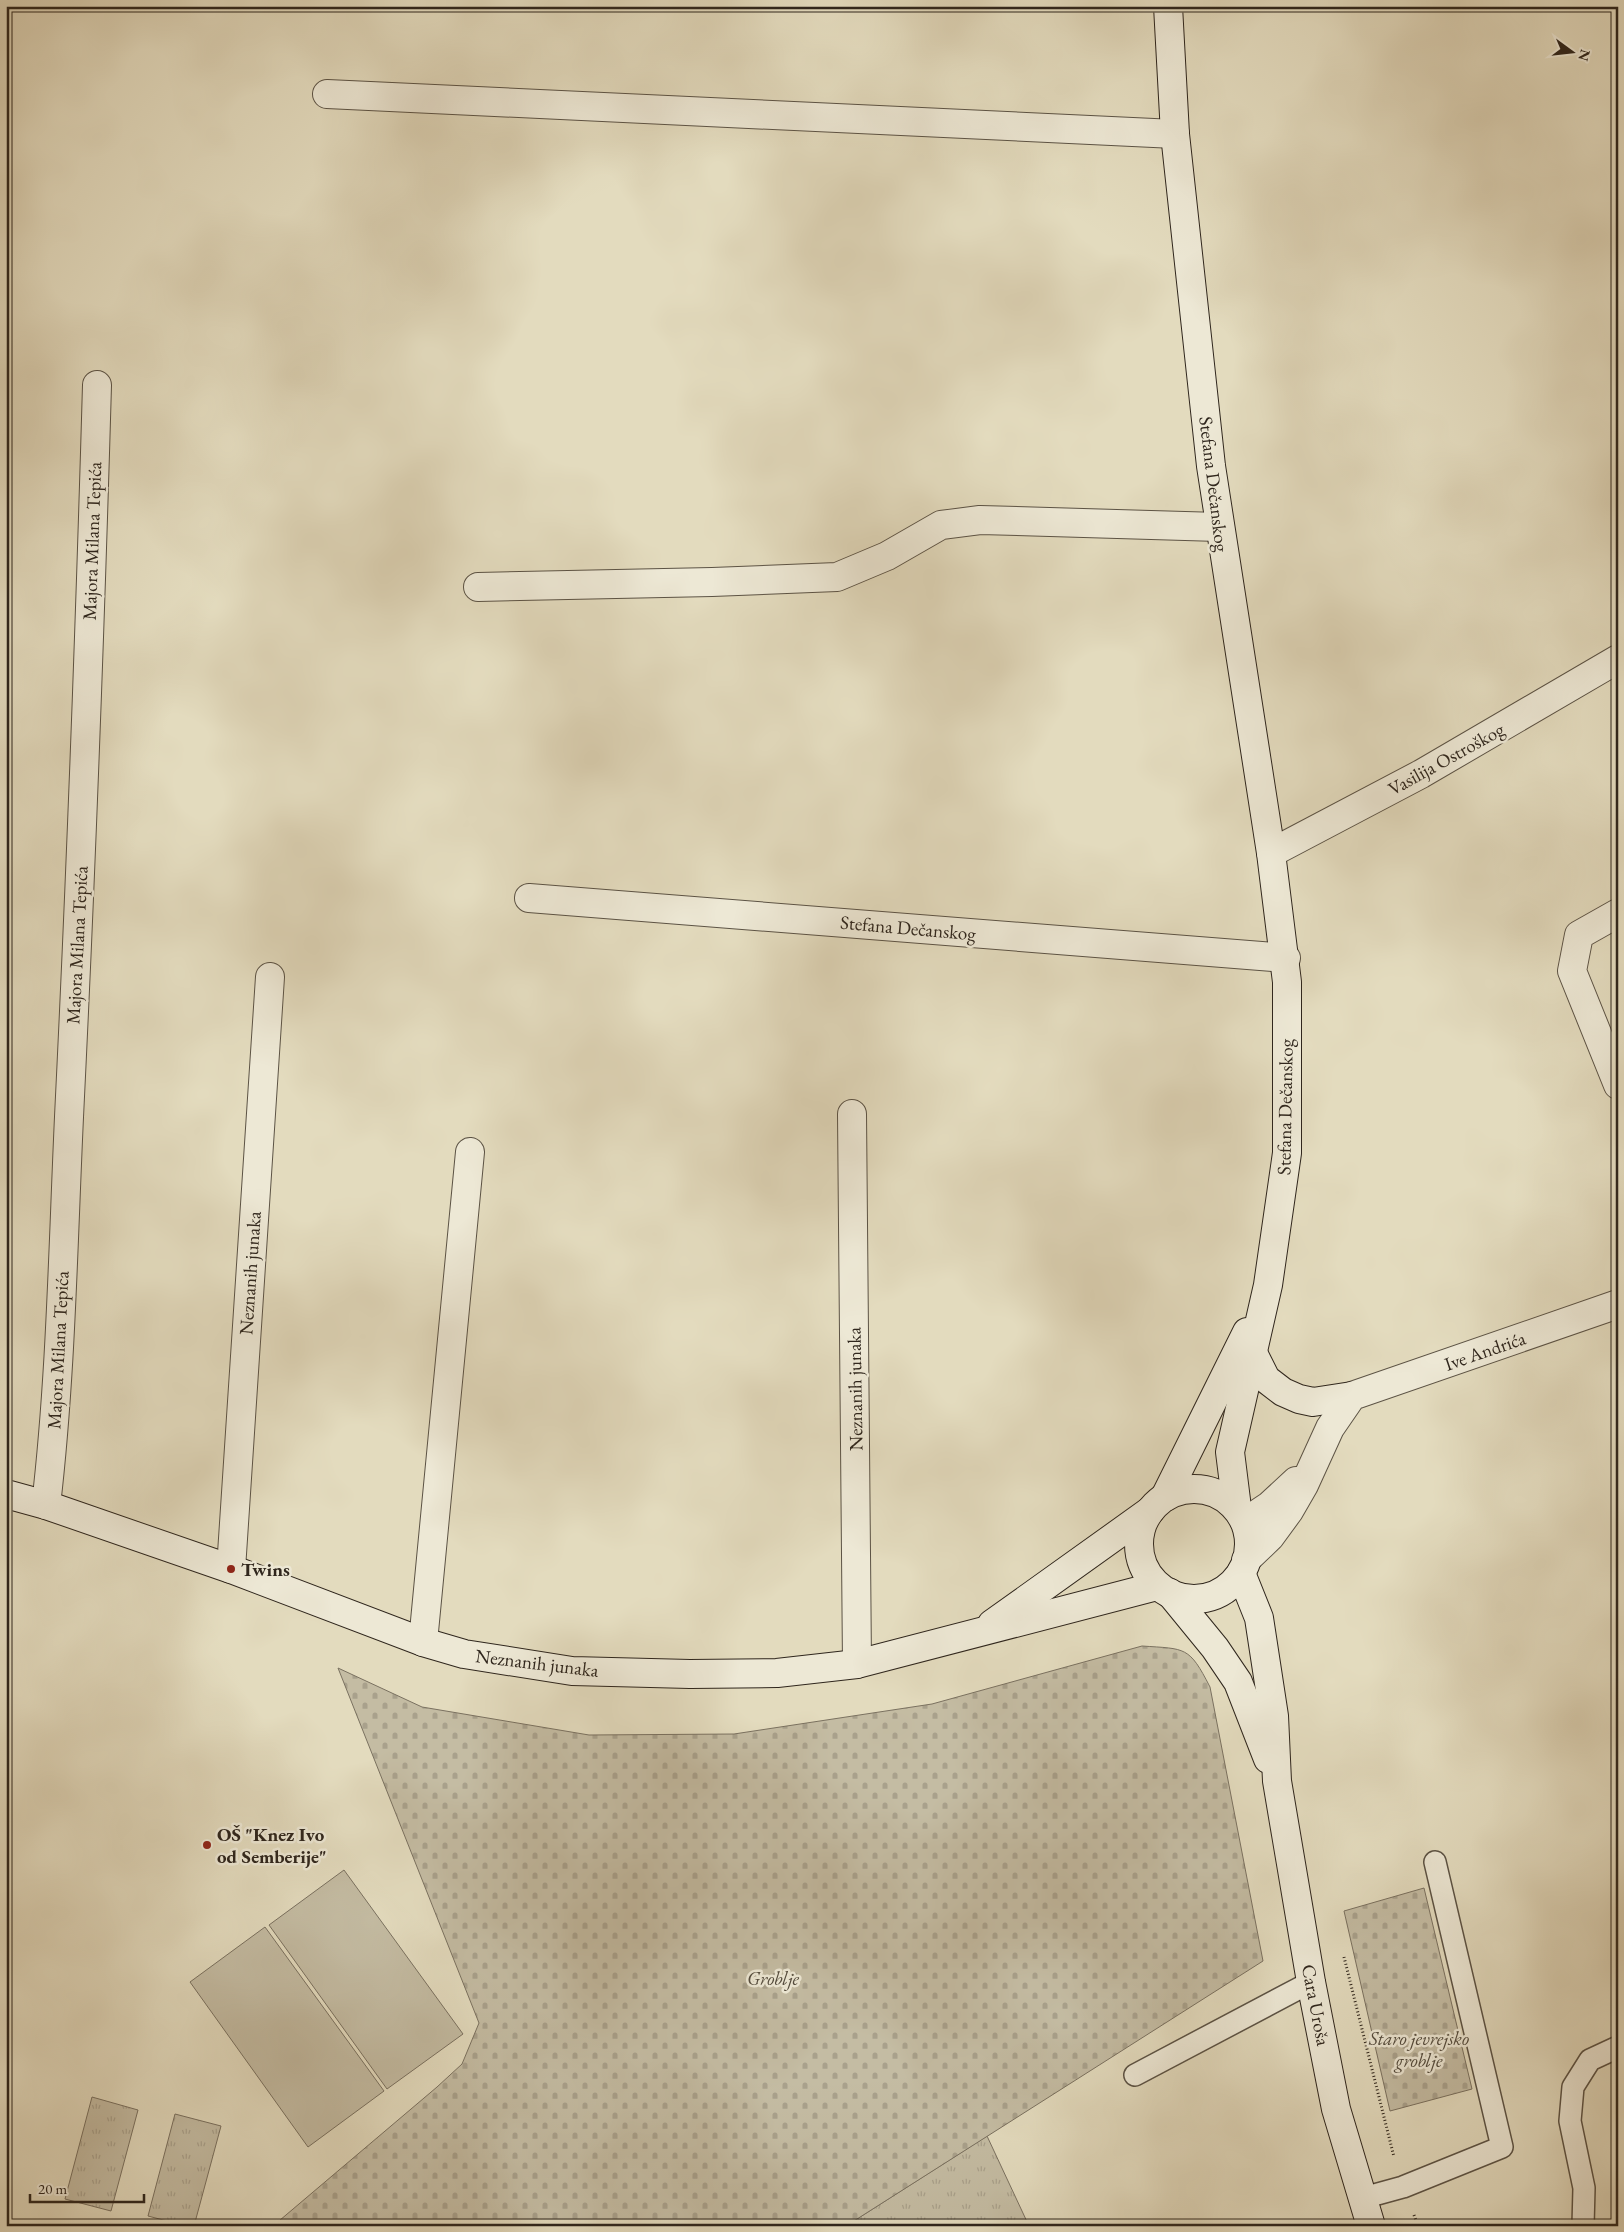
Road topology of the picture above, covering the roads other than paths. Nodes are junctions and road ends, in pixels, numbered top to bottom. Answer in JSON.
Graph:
{"nodes":[{"id":1,"x":1168,"y":6,"type":"edge"},
{"id":2,"x":326,"y":94,"type":"dead end"},
{"id":3,"x":1174,"y":134,"type":"junction"},
{"id":4,"x":97,"y":386,"type":"dead end"},
{"id":5,"x":1219,"y":527,"type":"junction"},
{"id":6,"x":478,"y":587,"type":"dead end"},
{"id":7,"x":1618,"y":659,"type":"edge"},
{"id":8,"x":1270,"y":853,"type":"junction"},
{"id":9,"x":529,"y":898,"type":"dead end"},
{"id":10,"x":1618,"y":912,"type":"edge"},
{"id":11,"x":1286,"y":958,"type":"junction"},
{"id":12,"x":270,"y":977,"type":"dead end"},
{"id":13,"x":1618,"y":1085,"type":"edge"},
{"id":14,"x":852,"y":1114,"type":"dead end"},
{"id":15,"x":470,"y":1152,"type":"dead end"},
{"id":16,"x":1268,"y":1285,"type":"junction"},
{"id":17,"x":1618,"y":1304,"type":"edge"},
{"id":18,"x":1254,"y":1353,"type":"junction"},
{"id":19,"x":1352,"y":1396,"type":"junction"},
{"id":20,"x":1318,"y":1451,"type":"junction"},
{"id":21,"x":6,"y":1494,"type":"edge"},
{"id":22,"x":1158,"y":1504,"type":"junction"},
{"id":23,"x":46,"y":1505,"type":"junction"},
{"id":24,"x":1241,"y":1515,"type":"junction"},
{"id":25,"x":1244,"y":1567,"type":"junction"},
{"id":26,"x":231,"y":1569,"type":"junction"},
{"id":27,"x":1163,"y":1590,"type":"junction"},
{"id":28,"x":979,"y":1634,"type":"junction"},
{"id":29,"x":423,"y":1642,"type":"junction"},
{"id":30,"x":857,"y":1664,"type":"junction"},
{"id":31,"x":1277,"y":1781,"type":"junction"},
{"id":32,"x":1435,"y":1862,"type":"dead end"},
{"id":33,"x":1311,"y":1982,"type":"junction"},
{"id":34,"x":1618,"y":2047,"type":"edge"},
{"id":35,"x":1136,"y":2075,"type":"dead end"},
{"id":36,"x":1363,"y":2198,"type":"junction"},
{"id":37,"x":1371,"y":2226,"type":"edge"},
{"id":38,"x":1583,"y":2226,"type":"edge"}],
"edges":[{"from":1,"to":3,"type":"street","name":"Stefana Dečanskog"},
{"from":2,"to":3,"type":"street"},
{"from":3,"to":5,"type":"street","name":"Stefana Dečanskog"},
{"from":4,"to":23,"type":"street","name":"Majora Milana Tepića"},
{"from":5,"to":6,"type":"street"},
{"from":5,"to":8,"type":"street","name":"Stefana Dečanskog"},
{"from":7,"to":8,"type":"street","name":"Vasilija Ostroškog"},
{"from":8,"to":11,"type":"street","name":"Stefana Dečanskog"},
{"from":9,"to":11,"type":"street","name":"Stefana Dečanskog"},
{"from":10,"to":13,"type":"street"},
{"from":11,"to":16,"type":"street","name":"Stefana Dečanskog"},
{"from":12,"to":26,"type":"street","name":"Neznanih junaka"},
{"from":14,"to":30,"type":"street","name":"Neznanih junaka"},
{"from":15,"to":29,"type":"street"},
{"from":16,"to":18,"type":"street"},
{"from":16,"to":22,"type":"street"},
{"from":17,"to":19,"type":"street","name":"Ive Andrića"},
{"from":18,"to":19,"type":"street","name":"Ive Andrića"},
{"from":18,"to":24,"type":"street"},
{"from":19,"to":20,"type":"street"},
{"from":20,"to":24,"type":"street"},
{"from":20,"to":25,"type":"street"},
{"from":21,"to":23,"type":"street","name":"Neznanih junaka"},
{"from":22,"to":24,"type":"street"},
{"from":22,"to":27,"type":"street"},
{"from":22,"to":28,"type":"street"},
{"from":23,"to":26,"type":"street","name":"Neznanih junaka"},
{"from":24,"to":25,"type":"street"},
{"from":25,"to":27,"type":"street"},
{"from":25,"to":31,"type":"street"},
{"from":26,"to":29,"type":"street","name":"Neznanih junaka"},
{"from":27,"to":28,"type":"street","name":"Neznanih junaka"},
{"from":27,"to":31,"type":"street"},
{"from":28,"to":30,"type":"street","name":"Neznanih junaka"},
{"from":29,"to":30,"type":"street","name":"Neznanih junaka"},
{"from":31,"to":33,"type":"street","name":"Cara Uroša"},
{"from":32,"to":36,"type":"lane"},
{"from":33,"to":35,"type":"lane"},
{"from":33,"to":36,"type":"street","name":"Cara Uroša"},
{"from":34,"to":38,"type":"lane"},
{"from":36,"to":37,"type":"street","name":"Cara Uroša"}]}
